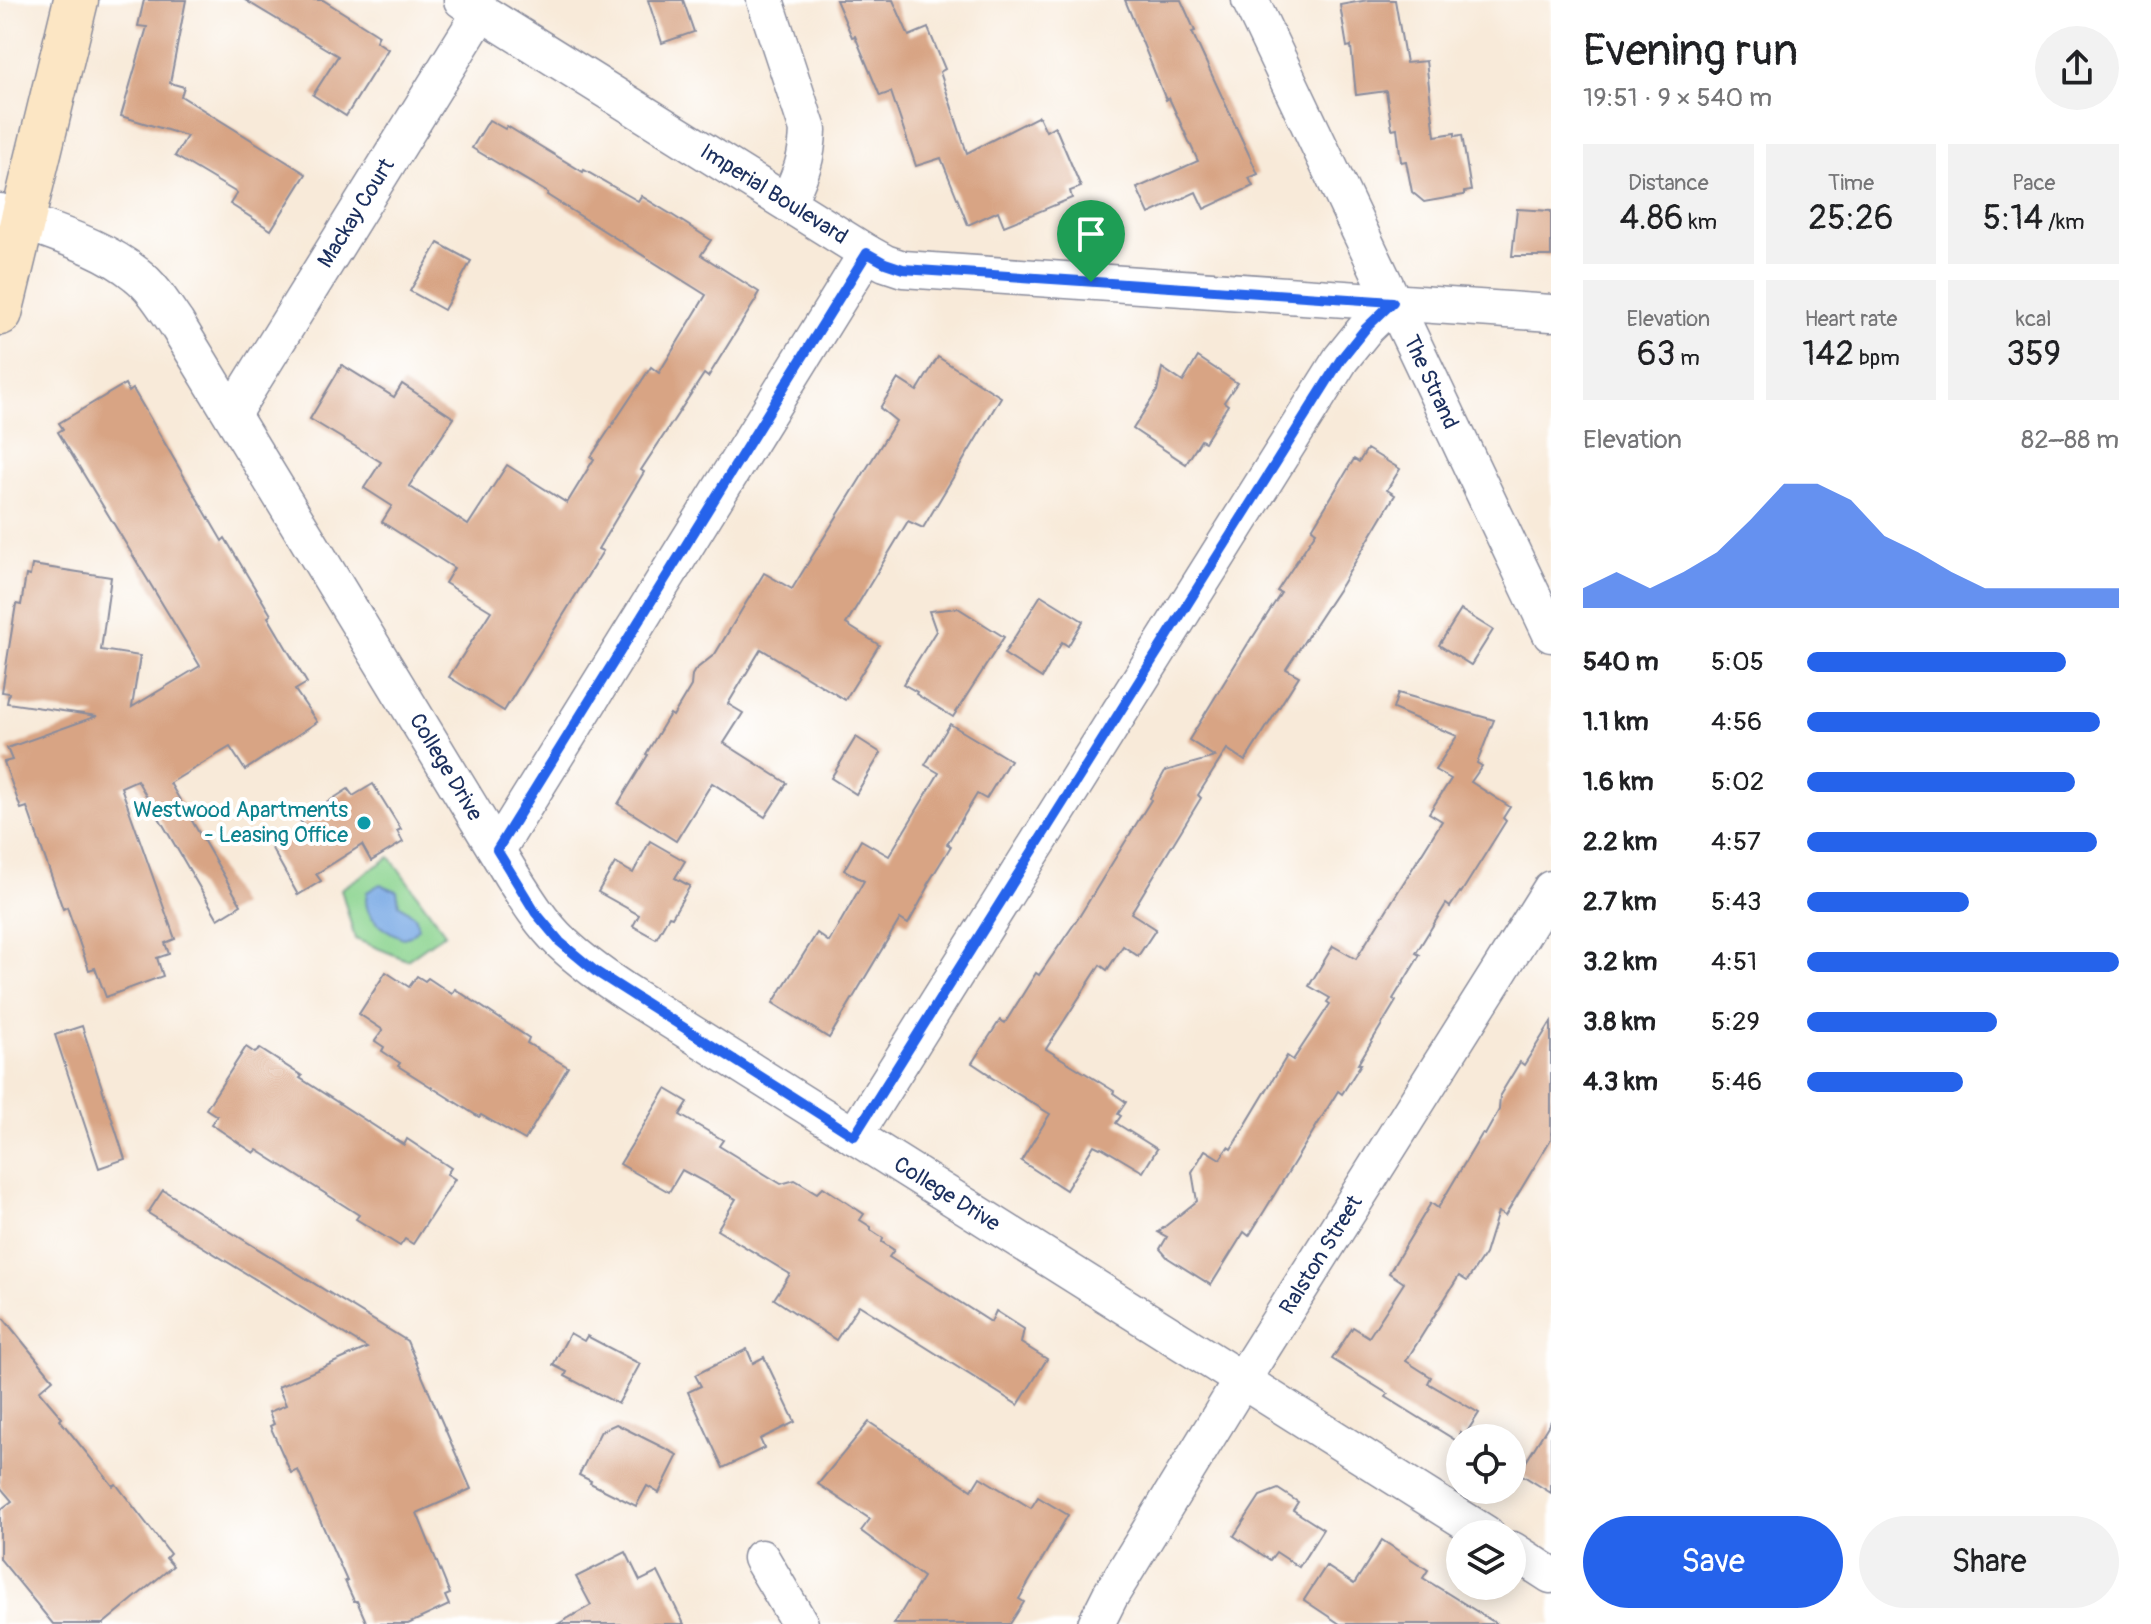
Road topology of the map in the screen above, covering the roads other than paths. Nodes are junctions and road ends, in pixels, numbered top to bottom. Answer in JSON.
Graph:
{"nodes":[{"id":1,"x":76,"y":0,"type":"edge"},
{"id":2,"x":765,"y":0,"type":"edge"},
{"id":3,"x":1250,"y":0,"type":"edge"},
{"id":4,"x":472,"y":6,"type":"edge"},
{"id":5,"x":788,"y":202,"type":"junction"},
{"id":6,"x":11,"y":216,"type":"edge"},
{"id":7,"x":867,"y":253,"type":"junction"},
{"id":8,"x":1393,"y":302,"type":"junction"},
{"id":9,"x":0,"y":313,"type":"edge"},
{"id":10,"x":1551,"y":313,"type":"edge"},
{"id":11,"x":232,"y":414,"type":"junction"},
{"id":12,"x":1551,"y":634,"type":"edge"},
{"id":13,"x":497,"y":850,"type":"junction"},
{"id":14,"x":1551,"y":889,"type":"edge"},
{"id":15,"x":854,"y":1136,"type":"junction"},
{"id":16,"x":1242,"y":1380,"type":"junction"},
{"id":17,"x":1464,"y":1520,"type":"edge"},
{"id":18,"x":761,"y":1558,"type":"dead end"},
{"id":19,"x":1526,"y":1559,"type":"edge"},
{"id":20,"x":1551,"y":1575,"type":"edge"},
{"id":21,"x":800,"y":1624,"type":"edge"},
{"id":22,"x":1096,"y":1624,"type":"edge"}],
"edges":[{"from":1,"to":6,"type":"main road"},
{"from":2,"to":5,"type":"street"},
{"from":3,"to":8,"type":"street","name":"The Strand"},
{"from":4,"to":5,"type":"street","name":"Imperial Boulevard"},
{"from":4,"to":11,"type":"street","name":"Mackay Court"},
{"from":5,"to":7,"type":"street","name":"Imperial Boulevard"},
{"from":6,"to":9,"type":"main road"},
{"from":6,"to":11,"type":"street","name":"College Drive"},
{"from":7,"to":8,"type":"street","name":"Imperial Boulevard"},
{"from":7,"to":13,"type":"street"},
{"from":8,"to":10,"type":"street","name":"Imperial Boulevard"},
{"from":8,"to":12,"type":"street","name":"The Strand"},
{"from":8,"to":15,"type":"street"},
{"from":11,"to":13,"type":"street","name":"College Drive"},
{"from":13,"to":15,"type":"street","name":"College Drive"},
{"from":14,"to":16,"type":"street","name":"Ralston Street"},
{"from":15,"to":16,"type":"street","name":"College Drive"},
{"from":16,"to":17,"type":"street","name":"College Drive"},
{"from":16,"to":22,"type":"street","name":"Ralston Street"},
{"from":18,"to":21,"type":"street"},
{"from":19,"to":20,"type":"street"}]}
